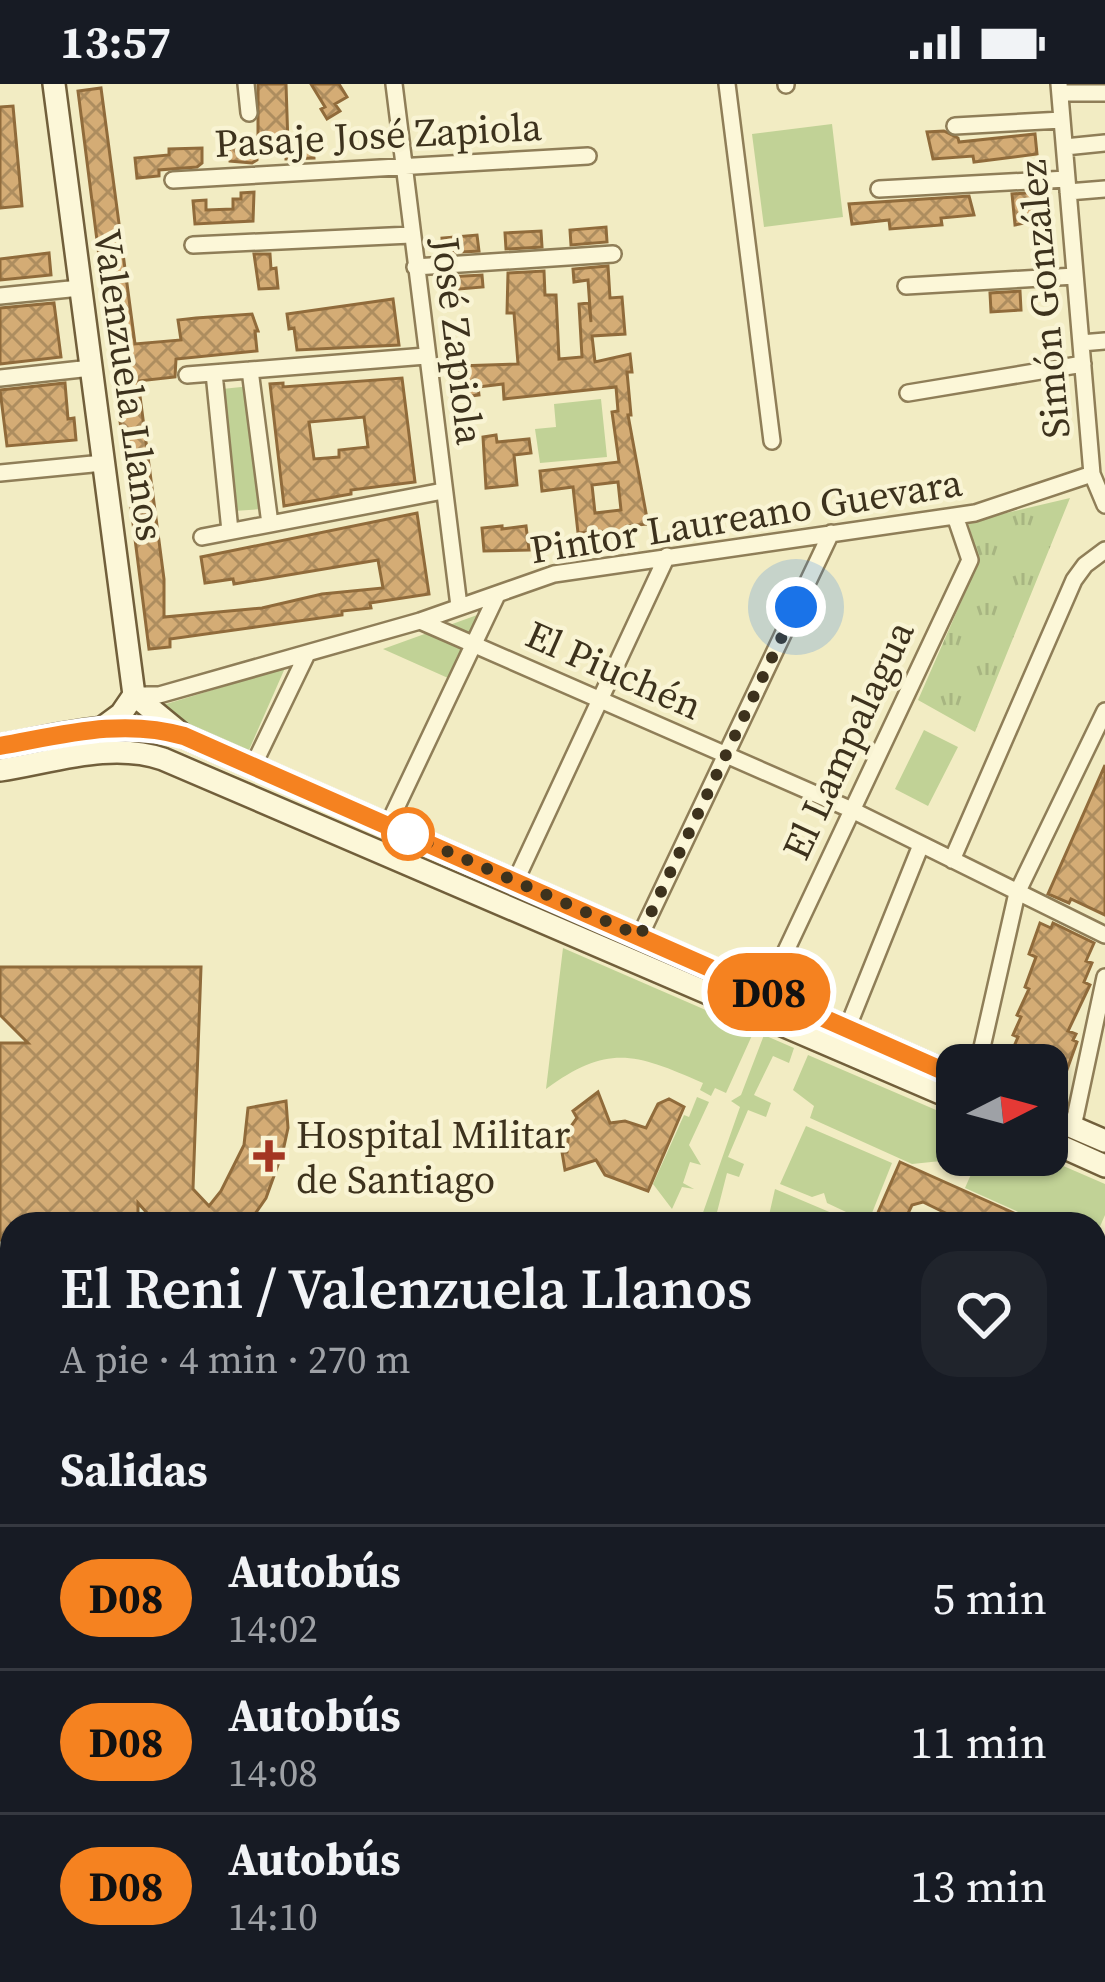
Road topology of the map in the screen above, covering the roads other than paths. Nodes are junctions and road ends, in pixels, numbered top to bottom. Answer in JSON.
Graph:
{"nodes":[{"id":1,"x":54,"y":84,"type":"edge"},
{"id":2,"x":246,"y":84,"type":"edge"},
{"id":3,"x":394,"y":84,"type":"edge"},
{"id":4,"x":727,"y":84,"type":"edge"},
{"id":5,"x":1060,"y":89,"type":"edge"},
{"id":6,"x":1105,"y":93,"type":"edge"},
{"id":7,"x":250,"y":113,"type":"dead end"},
{"id":8,"x":1062,"y":120,"type":"junction"},
{"id":9,"x":956,"y":126,"type":"dead end"},
{"id":10,"x":1105,"y":143,"type":"edge"},
{"id":11,"x":1065,"y":147,"type":"junction"},
{"id":12,"x":587,"y":156,"type":"dead end"},
{"id":13,"x":404,"y":167,"type":"junction"},
{"id":14,"x":173,"y":180,"type":"dead end"},
{"id":15,"x":1068,"y":185,"type":"junction"},
{"id":16,"x":879,"y":189,"type":"dead end"},
{"id":17,"x":1105,"y":189,"type":"edge"},
{"id":18,"x":411,"y":235,"type":"junction"},
{"id":19,"x":194,"y":245,"type":"dead end"},
{"id":20,"x":613,"y":254,"type":"dead end"},
{"id":21,"x":415,"y":267,"type":"junction"},
{"id":22,"x":1076,"y":277,"type":"junction"},
{"id":23,"x":906,"y":286,"type":"dead end"},
{"id":24,"x":80,"y":288,"type":"junction"},
{"id":25,"x":0,"y":296,"type":"edge"},
{"id":26,"x":1105,"y":341,"type":"edge"},
{"id":27,"x":1081,"y":343,"type":"junction"},
{"id":28,"x":426,"y":356,"type":"junction"},
{"id":29,"x":1083,"y":364,"type":"junction"},
{"id":30,"x":91,"y":368,"type":"junction"},
{"id":31,"x":250,"y":370,"type":"junction"},
{"id":32,"x":214,"y":373,"type":"junction"},
{"id":33,"x":187,"y":375,"type":"dead end"},
{"id":34,"x":0,"y":377,"type":"edge"},
{"id":35,"x":908,"y":393,"type":"dead end"},
{"id":36,"x":1105,"y":411,"type":"edge"},
{"id":37,"x":1087,"y":413,"type":"junction"},
{"id":38,"x":772,"y":441,"type":"dead end"},
{"id":39,"x":103,"y":463,"type":"junction"},
{"id":40,"x":0,"y":473,"type":"edge"},
{"id":41,"x":1092,"y":474,"type":"junction"},
{"id":42,"x":443,"y":491,"type":"junction"},
{"id":43,"x":1105,"y":505,"type":"edge"},
{"id":44,"x":955,"y":516,"type":"junction"},
{"id":45,"x":269,"y":524,"type":"junction"},
{"id":46,"x":230,"y":532,"type":"junction"},
{"id":47,"x":831,"y":533,"type":"junction"},
{"id":48,"x":202,"y":537,"type":"dead end"},
{"id":49,"x":1105,"y":550,"type":"edge"},
{"id":50,"x":667,"y":556,"type":"junction"},
{"id":51,"x":497,"y":595,"type":"junction"},
{"id":52,"x":459,"y":606,"type":"junction"},
{"id":53,"x":421,"y":621,"type":"junction"},
{"id":54,"x":473,"y":644,"type":"junction"},
{"id":55,"x":306,"y":656,"type":"junction"},
{"id":56,"x":134,"y":695,"type":"junction"},
{"id":57,"x":600,"y":700,"type":"junction"},
{"id":58,"x":1105,"y":712,"type":"edge"},
{"id":59,"x":102,"y":728,"type":"junction"},
{"id":60,"x":184,"y":736,"type":"junction"},
{"id":61,"x":0,"y":746,"type":"edge"},
{"id":62,"x":726,"y":755,"type":"junction"},
{"id":63,"x":254,"y":764,"type":"junction"},
{"id":64,"x":0,"y":770,"type":"edge"},
{"id":65,"x":852,"y":810,"type":"junction"},
{"id":66,"x":388,"y":825,"type":"junction"},
{"id":67,"x":921,"y":845,"type":"junction"},
{"id":68,"x":952,"y":860,"type":"junction"},
{"id":69,"x":516,"y":880,"type":"junction"},
{"id":70,"x":1017,"y":893,"type":"junction"},
{"id":71,"x":1105,"y":935,"type":"edge"},
{"id":72,"x":640,"y":936,"type":"junction"},
{"id":73,"x":1105,"y":976,"type":"edge"},
{"id":74,"x":767,"y":992,"type":"junction"},
{"id":75,"x":847,"y":1029,"type":"junction"},
{"id":76,"x":983,"y":1044,"type":"edge"},
{"id":77,"x":936,"y":1068,"type":"edge"},
{"id":78,"x":936,"y":1091,"type":"edge"},
{"id":79,"x":1068,"y":1125,"type":"edge"},
{"id":80,"x":1073,"y":1127,"type":"junction"},
{"id":81,"x":1105,"y":1141,"type":"edge"},
{"id":82,"x":1068,"y":1149,"type":"edge"},
{"id":83,"x":1105,"y":1166,"type":"edge"}],
"edges":[{"from":1,"to":24,"type":"main road","name":"Valenzuela Llanos"},
{"from":2,"to":7,"type":"street"},
{"from":3,"to":13,"type":"street","name":"José Zapiola"},
{"from":4,"to":38,"type":"street"},
{"from":5,"to":6,"type":"street"},
{"from":5,"to":8,"type":"street","name":"Simón González"},
{"from":8,"to":9,"type":"street"},
{"from":8,"to":11,"type":"street","name":"Simón González"},
{"from":10,"to":11,"type":"street"},
{"from":11,"to":15,"type":"street","name":"Simón González"},
{"from":12,"to":13,"type":"street","name":"Pasaje José Zapiola"},
{"from":13,"to":14,"type":"street","name":"Pasaje José Zapiola"},
{"from":13,"to":18,"type":"street","name":"José Zapiola"},
{"from":15,"to":16,"type":"street"},
{"from":15,"to":17,"type":"street"},
{"from":15,"to":22,"type":"street","name":"Simón González"},
{"from":18,"to":19,"type":"street"},
{"from":18,"to":21,"type":"street","name":"José Zapiola"},
{"from":20,"to":21,"type":"street"},
{"from":21,"to":28,"type":"street","name":"José Zapiola"},
{"from":22,"to":23,"type":"street"},
{"from":22,"to":27,"type":"street","name":"Simón González"},
{"from":24,"to":25,"type":"street"},
{"from":24,"to":30,"type":"main road","name":"Valenzuela Llanos"},
{"from":26,"to":27,"type":"street"},
{"from":27,"to":29,"type":"street","name":"Simón González"},
{"from":28,"to":31,"type":"street"},
{"from":28,"to":42,"type":"street","name":"José Zapiola"},
{"from":29,"to":35,"type":"street"},
{"from":29,"to":37,"type":"street","name":"Simón González"},
{"from":30,"to":34,"type":"street"},
{"from":30,"to":39,"type":"main road","name":"Valenzuela Llanos"},
{"from":31,"to":32,"type":"street"},
{"from":31,"to":45,"type":"street"},
{"from":32,"to":33,"type":"street"},
{"from":32,"to":46,"type":"street"},
{"from":36,"to":37,"type":"street"},
{"from":37,"to":41,"type":"street","name":"Simón González"},
{"from":39,"to":40,"type":"street"},
{"from":39,"to":56,"type":"main road","name":"Valenzuela Llanos"},
{"from":41,"to":43,"type":"street","name":"Simón González"},
{"from":41,"to":44,"type":"street","name":"Pintor Laureano Guevara"},
{"from":42,"to":45,"type":"street"},
{"from":42,"to":52,"type":"street","name":"José Zapiola"},
{"from":44,"to":47,"type":"street","name":"Pintor Laureano Guevara"},
{"from":44,"to":65,"type":"street","name":"El Lampalagua"},
{"from":45,"to":46,"type":"street"},
{"from":46,"to":48,"type":"street"},
{"from":47,"to":50,"type":"street","name":"Pintor Laureano Guevara"},
{"from":47,"to":62,"type":"street"},
{"from":49,"to":68,"type":"street"},
{"from":50,"to":51,"type":"street","name":"Pintor Laureano Guevara"},
{"from":50,"to":57,"type":"street"},
{"from":51,"to":52,"type":"street","name":"Pintor Laureano Guevara"},
{"from":51,"to":54,"type":"street"},
{"from":52,"to":53,"type":"street","name":"Pintor Laureano Guevara"},
{"from":53,"to":54,"type":"street","name":"El Piuchén"},
{"from":53,"to":55,"type":"street","name":"Pintor Laureano Guevara"},
{"from":54,"to":57,"type":"street","name":"El Piuchén"},
{"from":54,"to":66,"type":"street"},
{"from":55,"to":56,"type":"street","name":"Pintor Laureano Guevara"},
{"from":55,"to":63,"type":"street"},
{"from":56,"to":59,"type":"main road"},
{"from":56,"to":60,"type":"main road"},
{"from":57,"to":62,"type":"street","name":"El Piuchén"},
{"from":57,"to":69,"type":"street"},
{"from":58,"to":70,"type":"street"},
{"from":59,"to":60,"type":"main road"},
{"from":59,"to":61,"type":"main road"},
{"from":60,"to":63,"type":"main road"},
{"from":62,"to":65,"type":"street","name":"El Piuchén"},
{"from":62,"to":72,"type":"street"},
{"from":63,"to":66,"type":"main road"},
{"from":64,"to":78,"type":"main road"},
{"from":65,"to":67,"type":"street","name":"El Piuchén"},
{"from":65,"to":74,"type":"street","name":"El Lampalagua"},
{"from":66,"to":69,"type":"main road"},
{"from":67,"to":68,"type":"street","name":"El Piuchén"},
{"from":67,"to":75,"type":"street"},
{"from":68,"to":70,"type":"street","name":"El Piuchén"},
{"from":69,"to":72,"type":"main road"},
{"from":70,"to":71,"type":"street","name":"El Piuchén"},
{"from":70,"to":76,"type":"street"},
{"from":72,"to":74,"type":"main road"},
{"from":73,"to":80,"type":"street"},
{"from":74,"to":75,"type":"main road"},
{"from":75,"to":77,"type":"main road"},
{"from":79,"to":80,"type":"main road"},
{"from":80,"to":81,"type":"main road"},
{"from":82,"to":83,"type":"main road"}]}
